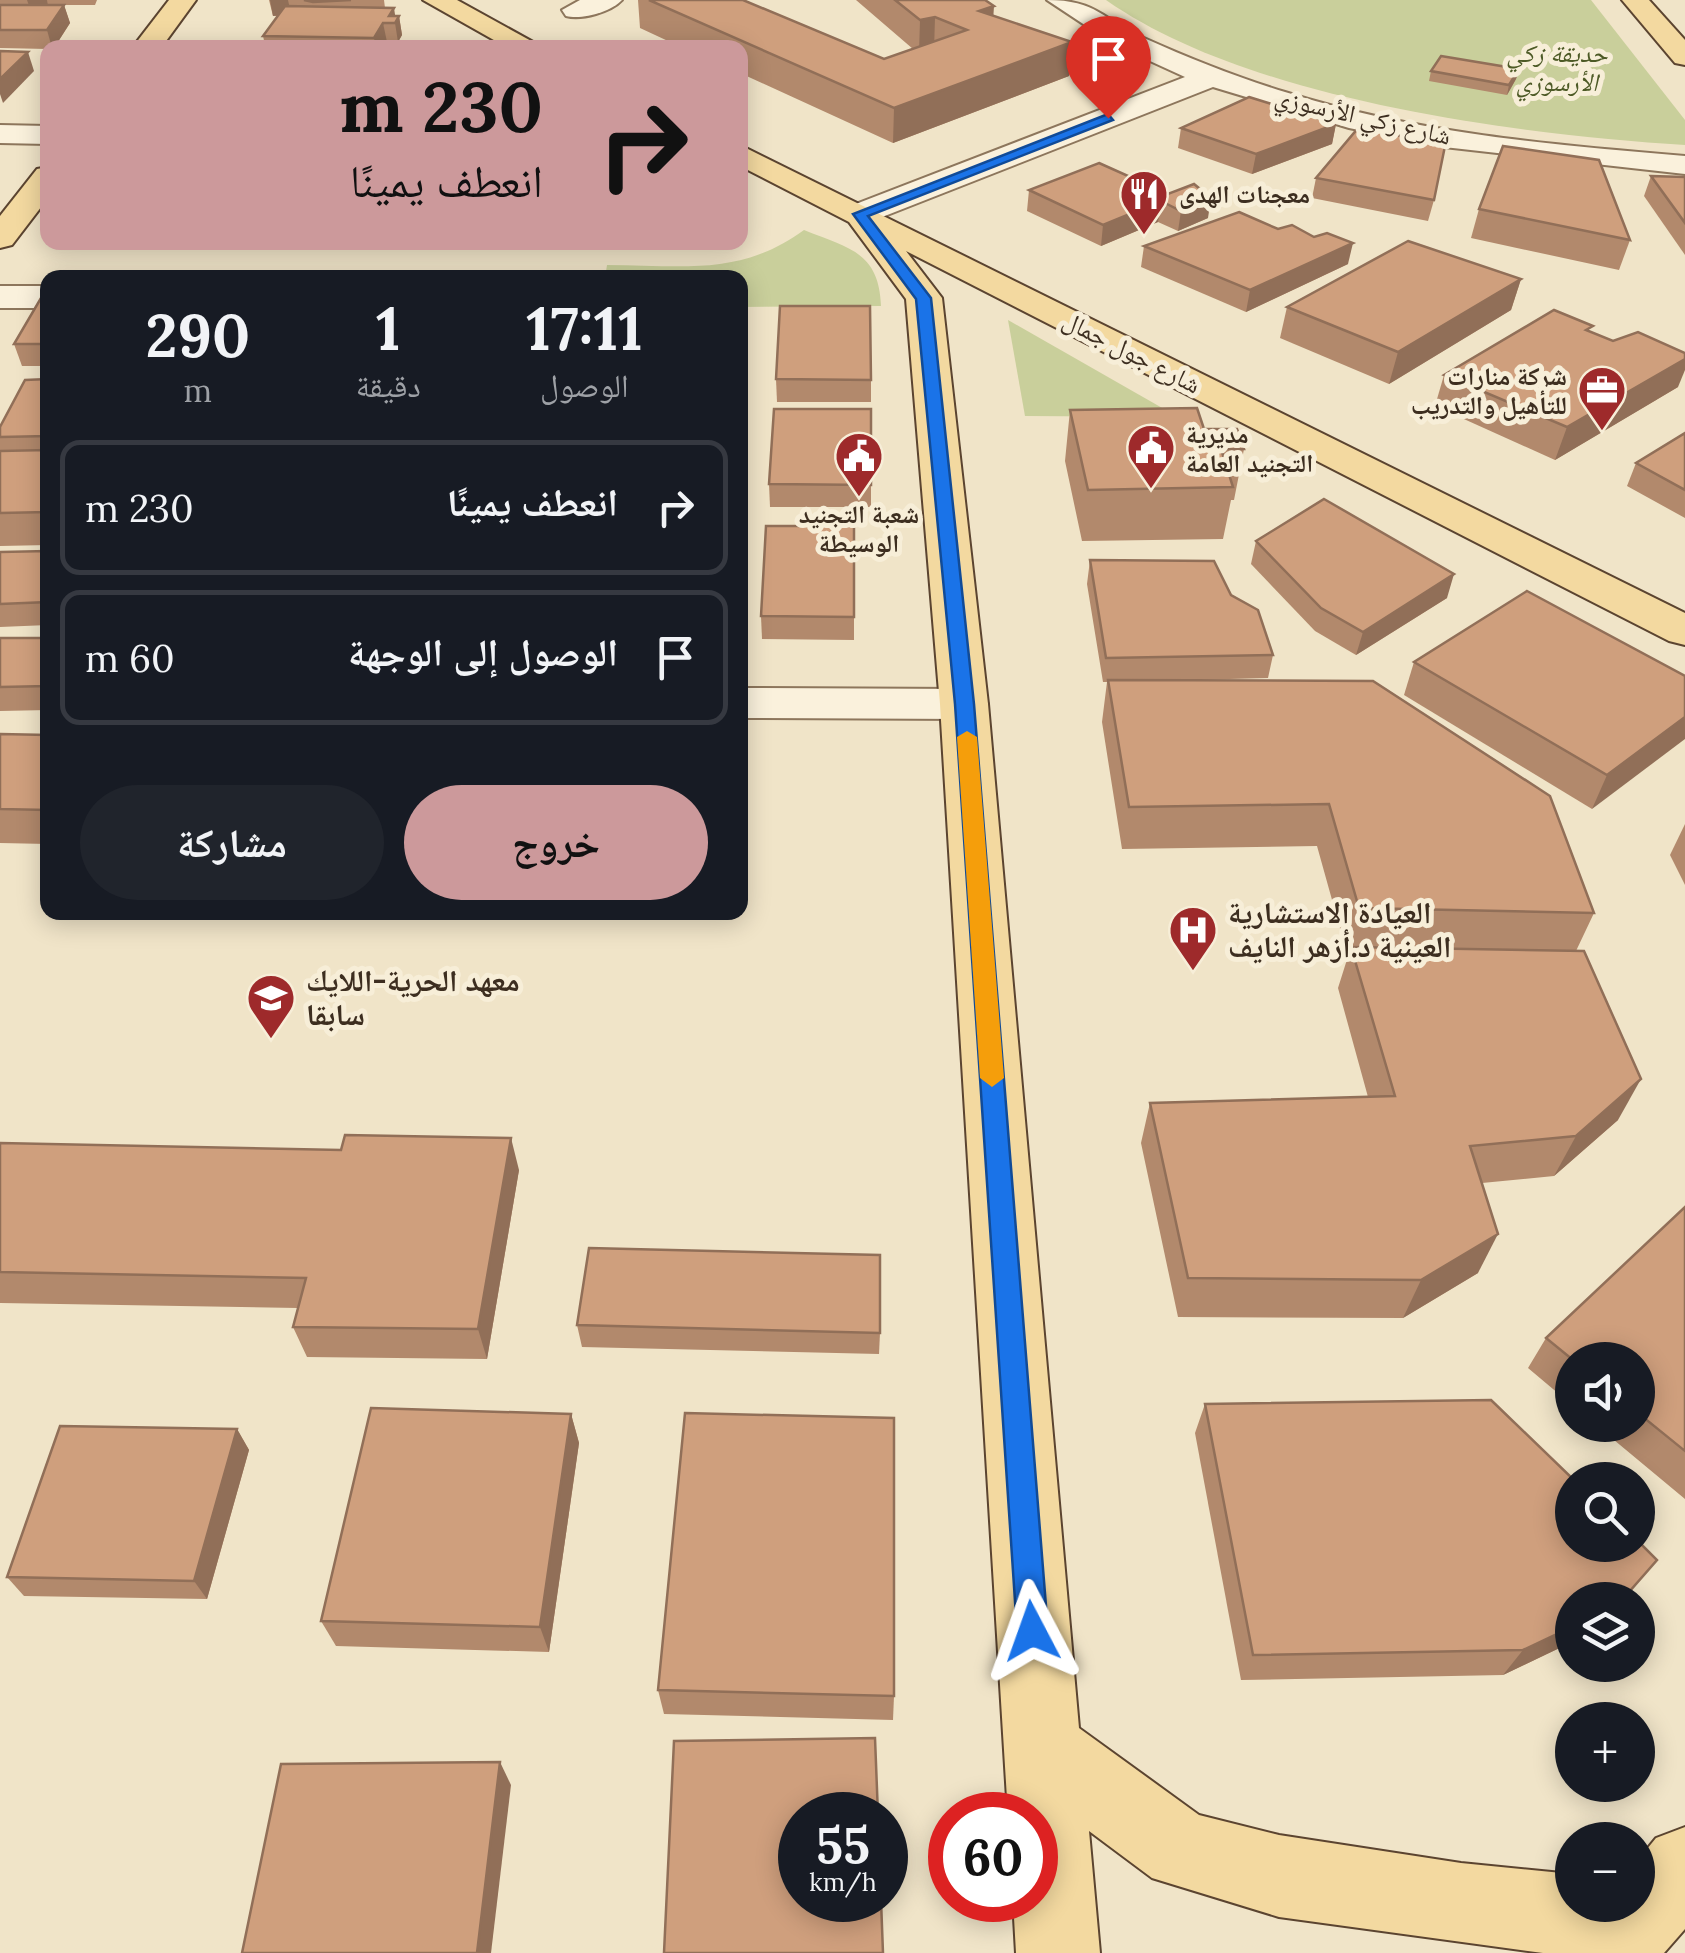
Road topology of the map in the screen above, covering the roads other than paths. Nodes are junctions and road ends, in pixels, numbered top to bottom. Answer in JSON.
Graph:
{"nodes":[{"id":1,"x":183,"y":0,"type":"edge"},
{"id":2,"x":436,"y":0,"type":"edge"},
{"id":3,"x":609,"y":0,"type":"edge"},
{"id":4,"x":1060,"y":0,"type":"edge"},
{"id":5,"x":1635,"y":0,"type":"edge"},
{"id":6,"x":575,"y":10,"type":"dead end"},
{"id":7,"x":152,"y":40,"type":"edge"},
{"id":8,"x":514,"y":40,"type":"edge"},
{"id":9,"x":1685,"y":58,"type":"edge"},
{"id":10,"x":1215,"y":76,"type":"junction"},
{"id":11,"x":0,"y":134,"type":"edge"},
{"id":12,"x":40,"y":134,"type":"edge"},
{"id":13,"x":748,"y":158,"type":"edge"},
{"id":14,"x":1685,"y":165,"type":"edge"},
{"id":15,"x":40,"y":186,"type":"edge"},
{"id":16,"x":860,"y":214,"type":"junction"},
{"id":17,"x":0,"y":238,"type":"edge"},
{"id":18,"x":0,"y":296,"type":"edge"},
{"id":19,"x":40,"y":296,"type":"edge"},
{"id":20,"x":1685,"y":631,"type":"edge"},
{"id":21,"x":748,"y":703,"type":"edge"},
{"id":22,"x":964,"y":704,"type":"junction"},
{"id":23,"x":1041,"y":1747,"type":"junction"},
{"id":24,"x":1555,"y":1908,"type":"edge"},
{"id":25,"x":1058,"y":1953,"type":"edge"}],
"edges":[{"from":1,"to":7,"type":"main road"},
{"from":2,"to":8,"type":"main road"},
{"from":3,"to":6,"type":"street"},
{"from":4,"to":10,"type":"street","name":"شارع زكي الأرسوزي"},
{"from":5,"to":9,"type":"main road"},
{"from":10,"to":14,"type":"street","name":"شارع زكي الأرسوزي"},
{"from":10,"to":16,"type":"street"},
{"from":11,"to":12,"type":"street"},
{"from":13,"to":16,"type":"main road","name":"شارع جول جمال"},
{"from":15,"to":17,"type":"main road"},
{"from":16,"to":20,"type":"main road","name":"شارع جول جمال"},
{"from":16,"to":22,"type":"main road"},
{"from":18,"to":19,"type":"street"},
{"from":21,"to":22,"type":"street"},
{"from":22,"to":23,"type":"main road"},
{"from":23,"to":24,"type":"main road"},
{"from":23,"to":25,"type":"main road"}]}
